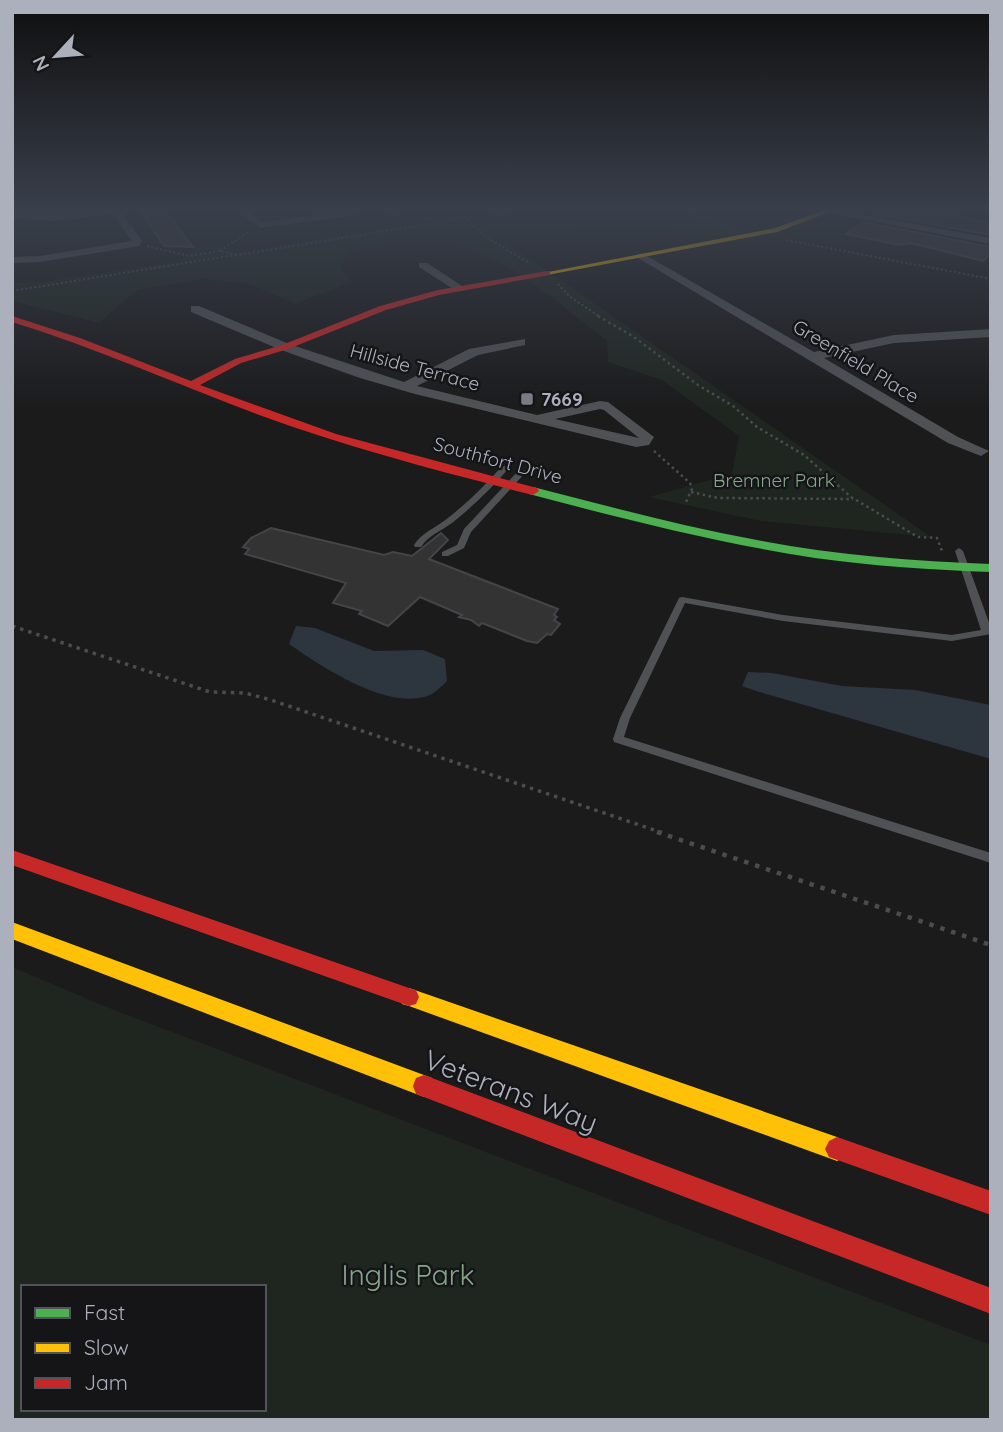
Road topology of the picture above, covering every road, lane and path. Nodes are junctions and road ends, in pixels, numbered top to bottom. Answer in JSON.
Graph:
{"nodes":[{"id":1,"x":121,"y":276,"type":"edge"},
{"id":2,"x":440,"y":276,"type":"edge"},
{"id":3,"x":527,"y":276,"type":"edge"},
{"id":4,"x":547,"y":276,"type":"edge"},
{"id":5,"x":675,"y":276,"type":"edge"},
{"id":6,"x":459,"y":288,"type":"junction"},
{"id":7,"x":12,"y":291,"type":"edge"},
{"id":8,"x":12,"y":306,"type":"edge"},
{"id":9,"x":195,"y":309,"type":"dead end"},
{"id":10,"x":12,"y":319,"type":"edge"},
{"id":11,"x":991,"y":333,"type":"edge"},
{"id":12,"x":113,"y":336,"type":"dead end"},
{"id":13,"x":521,"y":342,"type":"dead end"},
{"id":14,"x":285,"y":347,"type":"junction"},
{"id":15,"x":810,"y":356,"type":"junction"},
{"id":16,"x":204,"y":376,"type":"junction"},
{"id":17,"x":405,"y":387,"type":"junction"},
{"id":18,"x":537,"y":419,"type":"junction"},
{"id":19,"x":644,"y":442,"type":"junction"},
{"id":20,"x":981,"y":451,"type":"dead end"},
{"id":21,"x":505,"y":468,"type":"junction"},
{"id":22,"x":522,"y":472,"type":"junction"},
{"id":23,"x":493,"y":481,"type":"junction"},
{"id":24,"x":510,"y":486,"type":"junction"},
{"id":25,"x":691,"y":492,"type":"junction"},
{"id":26,"x":855,"y":499,"type":"junction"},
{"id":27,"x":685,"y":503,"type":"dead end"},
{"id":28,"x":863,"y":543,"type":"dead end"},
{"id":29,"x":418,"y":545,"type":"dead end"},
{"id":30,"x":940,"y":547,"type":"joint"},
{"id":31,"x":966,"y":551,"type":"joint"},
{"id":32,"x":445,"y":554,"type":"dead end"},
{"id":33,"x":966,"y":568,"type":"junction"},
{"id":34,"x":991,"y":568,"type":"edge"},
{"id":35,"x":12,"y":626,"type":"edge"},
{"id":36,"x":988,"y":631,"type":"edge"},
{"id":37,"x":12,"y":857,"type":"edge"},
{"id":38,"x":991,"y":858,"type":"edge"},
{"id":39,"x":12,"y":930,"type":"edge"},
{"id":40,"x":991,"y":945,"type":"edge"},
{"id":41,"x":991,"y":1203,"type":"edge"},
{"id":42,"x":991,"y":1301,"type":"edge"}],
"edges":[{"from":1,"to":7,"type":"path"},
{"from":2,"to":6,"type":"street"},
{"from":3,"to":6,"type":"main road"},
{"from":4,"to":26,"type":"path"},
{"from":5,"to":15,"type":"street","name":"Greenfield Place"},
{"from":6,"to":14,"type":"main road"},
{"from":8,"to":12,"type":"main road"},
{"from":9,"to":14,"type":"street","name":"Hillside Terrace"},
{"from":10,"to":16,"type":"main road","name":"Southfort Drive"},
{"from":11,"to":15,"type":"street"},
{"from":13,"to":17,"type":"street"},
{"from":14,"to":16,"type":"main road"},
{"from":14,"to":17,"type":"street","name":"Hillside Terrace"},
{"from":15,"to":20,"type":"street","name":"Greenfield Place"},
{"from":16,"to":21,"type":"main road","name":"Southfort Drive"},
{"from":16,"to":23,"type":"main road","name":"Southfort Drive"},
{"from":17,"to":18,"type":"street","name":"Hillside Terrace"},
{"from":18,"to":19,"type":"street","name":"Hillside Terrace"},
{"from":18,"to":19,"type":"street","name":"Hillside Terrace"},
{"from":19,"to":25,"type":"path"},
{"from":21,"to":22,"type":"main road","name":"Southfort Drive"},
{"from":21,"to":23,"type":"lane"},
{"from":22,"to":24,"type":"lane"},
{"from":22,"to":28,"type":"main road","name":"Southfort Drive"},
{"from":23,"to":24,"type":"main road","name":"Southfort Drive"},
{"from":23,"to":29,"type":"lane"},
{"from":24,"to":32,"type":"lane"},
{"from":24,"to":33,"type":"main road","name":"Southfort Drive"},
{"from":25,"to":26,"type":"path"},
{"from":25,"to":27,"type":"path"},
{"from":26,"to":30,"type":"path"},
{"from":30,"to":31,"type":"main road"},
{"from":31,"to":33,"type":"lane"},
{"from":33,"to":34,"type":"main road","name":"Southfort Drive"},
{"from":33,"to":36,"type":"lane"},
{"from":35,"to":40,"type":"path"},
{"from":36,"to":38,"type":"lane"},
{"from":37,"to":41,"type":"main road"},
{"from":39,"to":42,"type":"main road","name":"Veterans Way"}]}
